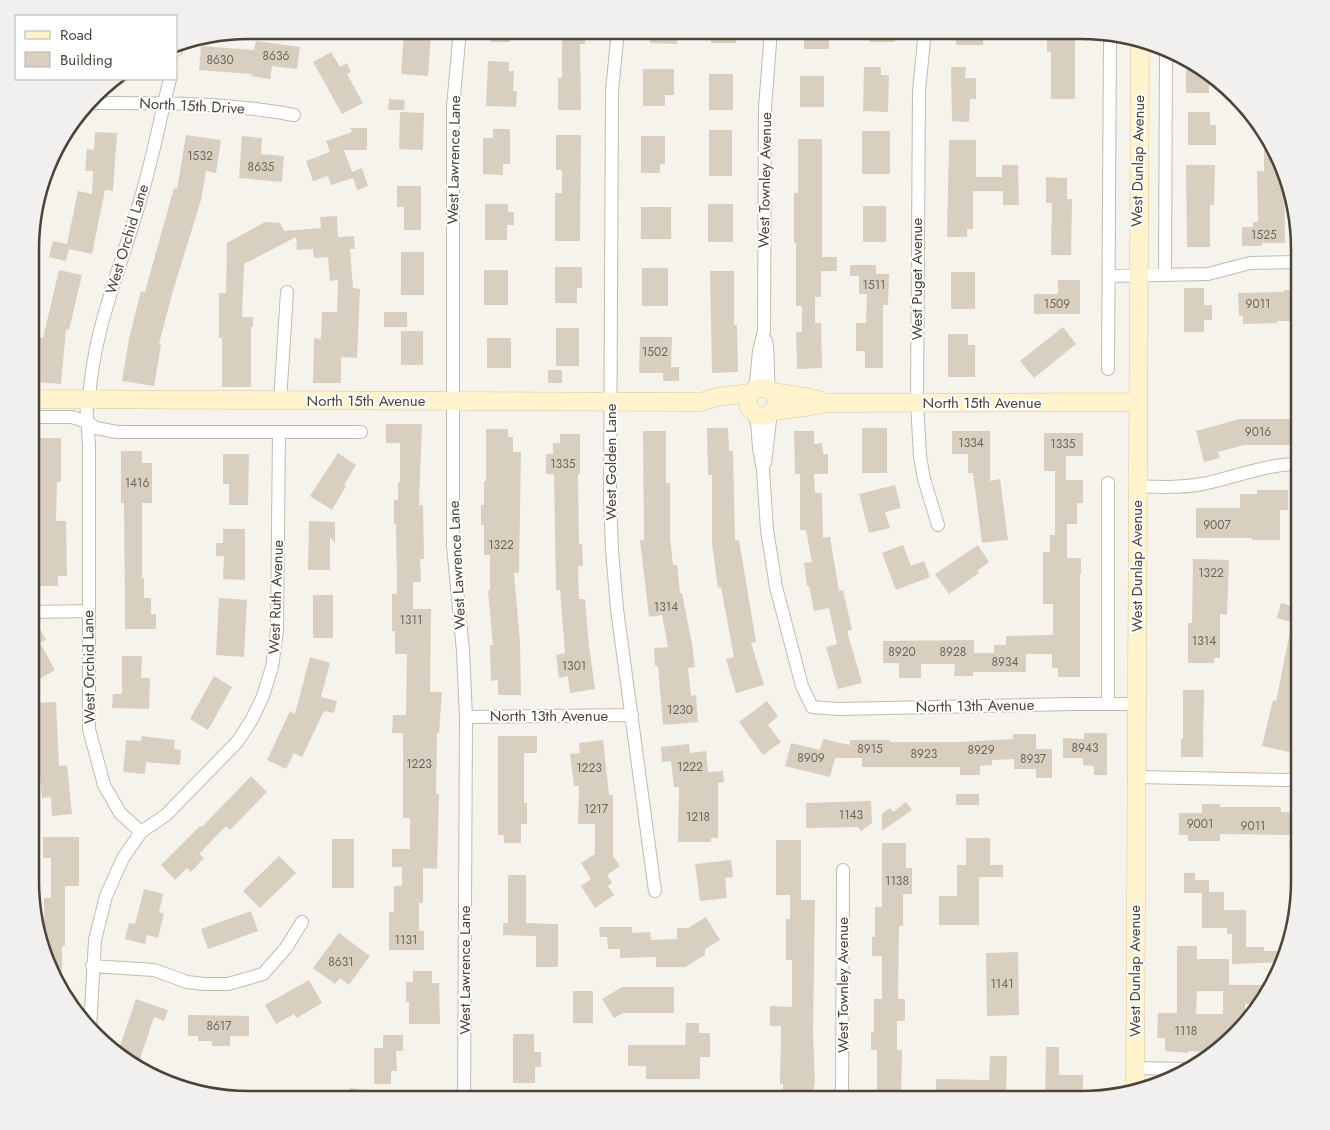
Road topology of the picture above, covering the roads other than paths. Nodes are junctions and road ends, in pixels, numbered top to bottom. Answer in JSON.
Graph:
{"nodes":[{"id":1,"x":459,"y":39,"type":"edge"},
{"id":2,"x":617,"y":39,"type":"edge"},
{"id":3,"x":771,"y":39,"type":"edge"},
{"id":4,"x":925,"y":39,"type":"edge"},
{"id":5,"x":1110,"y":41,"type":"edge"},
{"id":6,"x":1140,"y":48,"type":"edge"},
{"id":7,"x":1166,"y":57,"type":"edge"},
{"id":8,"x":170,"y":80,"type":"edge"},
{"id":9,"x":97,"y":103,"type":"edge"},
{"id":10,"x":164,"y":103,"type":"junction"},
{"id":11,"x":294,"y":115,"type":"dead end"},
{"id":12,"x":1291,"y":262,"type":"edge"},
{"id":13,"x":1165,"y":274,"type":"junction"},
{"id":14,"x":1137,"y":275,"type":"junction"},
{"id":15,"x":1109,"y":276,"type":"junction"},
{"id":16,"x":287,"y":292,"type":"dead end"},
{"id":17,"x":1108,"y":369,"type":"dead end"},
{"id":18,"x":761,"y":391,"type":"junction"},
{"id":19,"x":39,"y":399,"type":"edge"},
{"id":20,"x":88,"y":400,"type":"junction"},
{"id":21,"x":280,"y":401,"type":"junction"},
{"id":22,"x":453,"y":402,"type":"junction"},
{"id":23,"x":610,"y":402,"type":"junction"},
{"id":24,"x":701,"y":402,"type":"junction"},
{"id":25,"x":1137,"y":402,"type":"junction"},
{"id":26,"x":827,"y":403,"type":"junction"},
{"id":27,"x":917,"y":403,"type":"junction"},
{"id":28,"x":772,"y":411,"type":"junction"},
{"id":29,"x":752,"y":412,"type":"junction"},
{"id":30,"x":39,"y":417,"type":"edge"},
{"id":31,"x":87,"y":422,"type":"junction"},
{"id":32,"x":279,"y":432,"type":"junction"},
{"id":33,"x":361,"y":432,"type":"dead end"},
{"id":34,"x":1291,"y":465,"type":"edge"},
{"id":35,"x":763,"y":470,"type":"junction"},
{"id":36,"x":1108,"y":482,"type":"dead end"},
{"id":37,"x":1137,"y":486,"type":"junction"},
{"id":38,"x":938,"y":525,"type":"dead end"},
{"id":39,"x":88,"y":611,"type":"junction"},
{"id":40,"x":39,"y":612,"type":"edge"},
{"id":41,"x":1108,"y":704,"type":"junction"},
{"id":42,"x":1138,"y":704,"type":"junction"},
{"id":43,"x":632,"y":715,"type":"junction"},
{"id":44,"x":466,"y":717,"type":"junction"},
{"id":45,"x":1136,"y":777,"type":"junction"},
{"id":46,"x":1291,"y":779,"type":"edge"},
{"id":47,"x":141,"y":832,"type":"junction"},
{"id":48,"x":844,"y":870,"type":"dead end"},
{"id":49,"x":655,"y":891,"type":"dead end"},
{"id":50,"x":302,"y":922,"type":"dead end"},
{"id":51,"x":92,"y":966,"type":"junction"},
{"id":52,"x":90,"y":1019,"type":"edge"},
{"id":53,"x":1135,"y":1068,"type":"junction"},
{"id":54,"x":1176,"y":1069,"type":"edge"},
{"id":55,"x":1135,"y":1084,"type":"edge"},
{"id":56,"x":464,"y":1091,"type":"edge"},
{"id":57,"x":842,"y":1091,"type":"edge"}],
"edges":[{"from":1,"to":22,"type":"street","name":"West Lawrence Lane"},
{"from":2,"to":23,"type":"street","name":"West Golden Lane"},
{"from":3,"to":18,"type":"street","name":"West Townley Avenue"},
{"from":4,"to":27,"type":"street","name":"West Puget Avenue"},
{"from":5,"to":15,"type":"street","name":"West Dunlap Avenue"},
{"from":6,"to":14,"type":"street","name":"West Dunlap Avenue"},
{"from":7,"to":13,"type":"street","name":"West Dunlap Avenue"},
{"from":8,"to":10,"type":"street","name":"West Orchid Lane"},
{"from":9,"to":10,"type":"street","name":"North 15th Drive"},
{"from":10,"to":11,"type":"street","name":"North 15th Drive"},
{"from":10,"to":20,"type":"street","name":"West Orchid Lane"},
{"from":12,"to":13,"type":"street"},
{"from":13,"to":14,"type":"street"},
{"from":14,"to":15,"type":"street"},
{"from":14,"to":25,"type":"street","name":"West Dunlap Avenue"},
{"from":15,"to":17,"type":"street","name":"West Dunlap Avenue"},
{"from":16,"to":21,"type":"street"},
{"from":18,"to":24,"type":"street","name":"North 15th Avenue"},
{"from":18,"to":26,"type":"street","name":"North 15th Avenue"},
{"from":18,"to":28,"type":"street"},
{"from":18,"to":29,"type":"street"},
{"from":19,"to":20,"type":"street","name":"North 15th Avenue"},
{"from":20,"to":21,"type":"street","name":"North 15th Avenue"},
{"from":20,"to":31,"type":"street","name":"West Orchid Lane"},
{"from":21,"to":22,"type":"street","name":"North 15th Avenue"},
{"from":22,"to":23,"type":"street","name":"North 15th Avenue"},
{"from":22,"to":44,"type":"street","name":"West Lawrence Lane"},
{"from":23,"to":24,"type":"street","name":"North 15th Avenue"},
{"from":23,"to":43,"type":"street","name":"West Golden Lane"},
{"from":24,"to":29,"type":"street","name":"North 15th Avenue"},
{"from":25,"to":27,"type":"street","name":"North 15th Avenue"},
{"from":25,"to":37,"type":"street","name":"West Dunlap Avenue"},
{"from":26,"to":27,"type":"street","name":"North 15th Avenue"},
{"from":26,"to":28,"type":"street","name":"North 15th Avenue"},
{"from":27,"to":38,"type":"street","name":"West Puget Avenue"},
{"from":28,"to":29,"type":"street","name":"North 15th Avenue"},
{"from":28,"to":35,"type":"street"},
{"from":29,"to":35,"type":"street"},
{"from":30,"to":31,"type":"street","name":"North 15th Avenue"},
{"from":31,"to":32,"type":"street","name":"North 15th Avenue"},
{"from":31,"to":39,"type":"street","name":"West Orchid Lane"},
{"from":32,"to":33,"type":"street","name":"North 15th Avenue"},
{"from":32,"to":47,"type":"street","name":"West Ruth Avenue"},
{"from":34,"to":37,"type":"street"},
{"from":35,"to":41,"type":"street","name":"North 13th Avenue"},
{"from":36,"to":41,"type":"street","name":"West Dunlap Avenue"},
{"from":37,"to":42,"type":"street","name":"West Dunlap Avenue"},
{"from":39,"to":40,"type":"street"},
{"from":39,"to":47,"type":"street","name":"West Orchid Lane"},
{"from":41,"to":42,"type":"street","name":"North 13th Avenue"},
{"from":42,"to":45,"type":"street","name":"West Dunlap Avenue"},
{"from":43,"to":44,"type":"street","name":"North 13th Avenue"},
{"from":43,"to":49,"type":"street","name":"West Golden Lane"},
{"from":44,"to":56,"type":"street","name":"West Lawrence Lane"},
{"from":45,"to":46,"type":"street"},
{"from":45,"to":53,"type":"street","name":"West Dunlap Avenue"},
{"from":47,"to":51,"type":"street"},
{"from":48,"to":57,"type":"street","name":"West Townley Avenue"},
{"from":50,"to":51,"type":"street"},
{"from":51,"to":52,"type":"street"},
{"from":53,"to":54,"type":"street"},
{"from":53,"to":55,"type":"street","name":"West Dunlap Avenue"}]}
